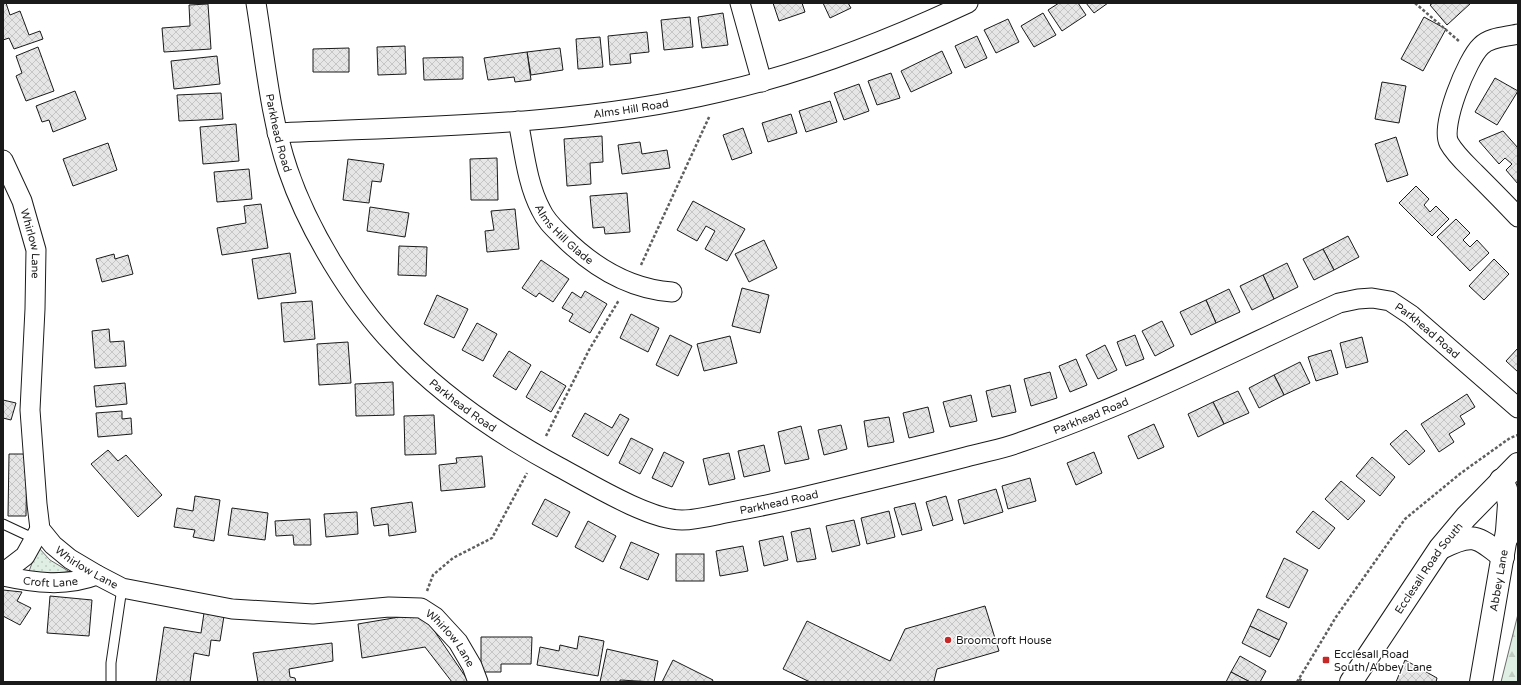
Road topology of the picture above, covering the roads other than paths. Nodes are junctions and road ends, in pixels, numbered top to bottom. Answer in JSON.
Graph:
{"nodes":[{"id":1,"x":256,"y":3,"type":"edge"},
{"id":2,"x":740,"y":3,"type":"edge"},
{"id":3,"x":968,"y":3,"type":"edge"},
{"id":4,"x":1518,"y":34,"type":"edge"},
{"id":5,"x":762,"y":82,"type":"junction"},
{"id":6,"x":518,"y":121,"type":"junction"},
{"id":7,"x":277,"y":133,"type":"junction"},
{"id":8,"x":3,"y":160,"type":"edge"},
{"id":9,"x":1518,"y":217,"type":"edge"},
{"id":10,"x":672,"y":292,"type":"dead end"},
{"id":11,"x":1518,"y":408,"type":"edge"},
{"id":12,"x":1518,"y":464,"type":"edge"},
{"id":13,"x":1500,"y":480,"type":"junction"},
{"id":14,"x":1518,"y":518,"type":"edge"},
{"id":15,"x":3,"y":524,"type":"edge"},
{"id":16,"x":38,"y":534,"type":"junction"},
{"id":17,"x":1440,"y":548,"type":"junction"},
{"id":18,"x":1505,"y":548,"type":"junction"},
{"id":19,"x":5,"y":570,"type":"edge"},
{"id":20,"x":97,"y":575,"type":"junction"},
{"id":21,"x":122,"y":588,"type":"junction"},
{"id":22,"x":111,"y":682,"type":"edge"},
{"id":23,"x":478,"y":682,"type":"edge"},
{"id":24,"x":1351,"y":682,"type":"edge"},
{"id":25,"x":1481,"y":682,"type":"edge"}],
"edges":[{"from":1,"to":7,"type":"street","name":"Parkhead Road"},
{"from":2,"to":5,"type":"street"},
{"from":3,"to":5,"type":"street","name":"Alms Hill Road"},
{"from":4,"to":9,"type":"street"},
{"from":5,"to":6,"type":"street","name":"Alms Hill Road"},
{"from":6,"to":7,"type":"street","name":"Alms Hill Road"},
{"from":6,"to":10,"type":"street","name":"Alms Hill Glade"},
{"from":7,"to":11,"type":"street","name":"Parkhead Road"},
{"from":8,"to":16,"type":"street","name":"Whirlow Lane"},
{"from":12,"to":13,"type":"main road","name":"Ecclesall Road South"},
{"from":13,"to":17,"type":"main road","name":"Ecclesall Road South"},
{"from":13,"to":18,"type":"main road","name":"Abbey Lane"},
{"from":14,"to":18,"type":"main road"},
{"from":15,"to":16,"type":"lane"},
{"from":16,"to":19,"type":"street","name":"Croft Lane"},
{"from":16,"to":20,"type":"street","name":"Whirlow Lane"},
{"from":17,"to":18,"type":"main road"},
{"from":17,"to":24,"type":"main road","name":"Ecclesall Road South"},
{"from":18,"to":25,"type":"main road","name":"Abbey Lane"},
{"from":19,"to":20,"type":"street","name":"Croft Lane"},
{"from":20,"to":21,"type":"street","name":"Whirlow Lane"},
{"from":21,"to":22,"type":"lane"},
{"from":21,"to":23,"type":"street","name":"Whirlow Lane"}]}
